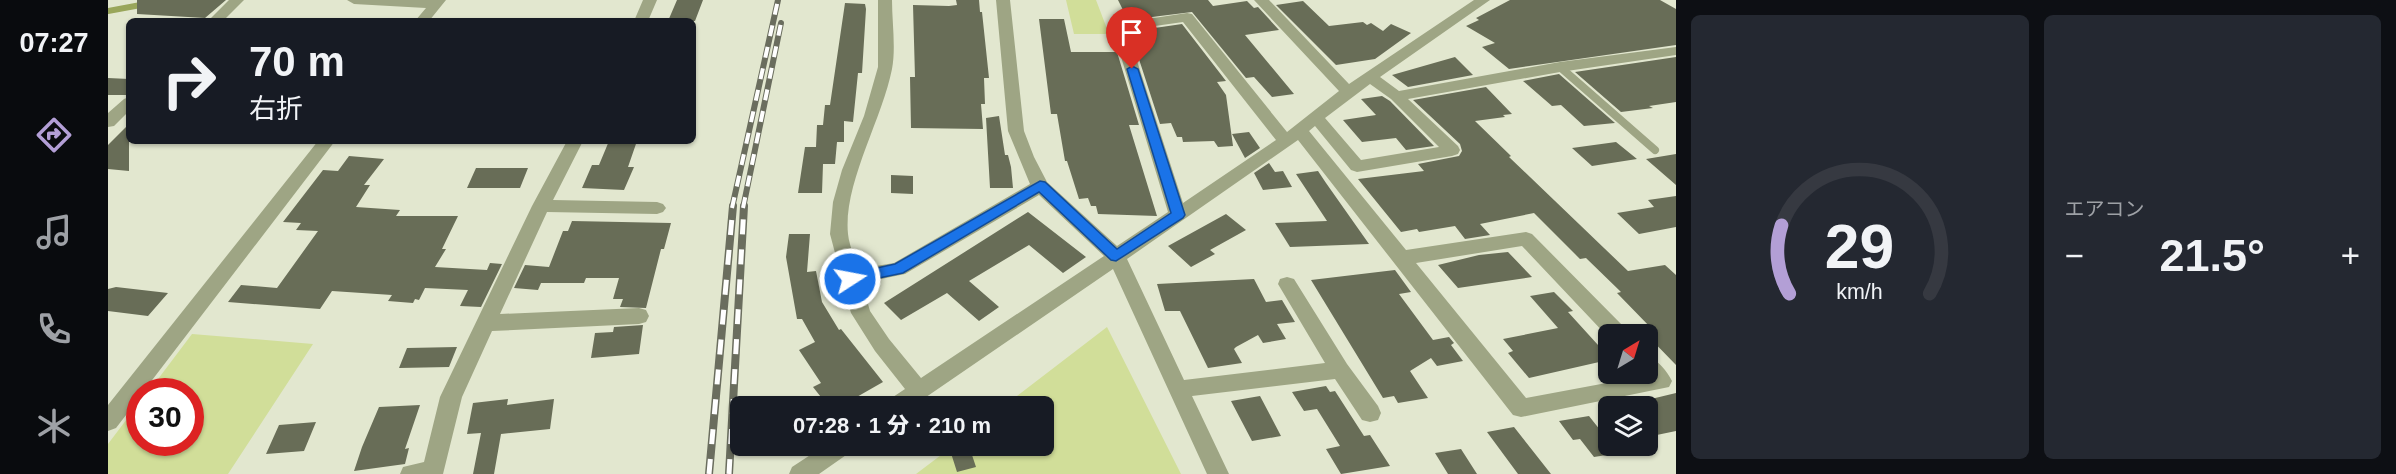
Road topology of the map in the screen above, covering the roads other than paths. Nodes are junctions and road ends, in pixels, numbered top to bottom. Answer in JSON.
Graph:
{"nodes":[{"id":1,"x":237,"y":0,"type":"edge"},
{"id":2,"x":354,"y":0,"type":"edge"},
{"id":3,"x":650,"y":0,"type":"edge"},
{"id":4,"x":885,"y":0,"type":"edge"},
{"id":5,"x":1003,"y":0,"type":"edge"},
{"id":6,"x":1261,"y":0,"type":"edge"},
{"id":7,"x":1482,"y":0,"type":"edge"},
{"id":8,"x":437,"y":2,"type":"edge"},
{"id":9,"x":218,"y":18,"type":"edge"},
{"id":10,"x":424,"y":18,"type":"edge"},
{"id":11,"x":641,"y":18,"type":"edge"},
{"id":12,"x":1676,"y":51,"type":"edge"},
{"id":13,"x":1560,"y":68,"type":"junction"},
{"id":14,"x":1372,"y":78,"type":"junction"},
{"id":15,"x":1348,"y":92,"type":"junction"},
{"id":16,"x":1396,"y":96,"type":"junction"},
{"id":17,"x":126,"y":105,"type":"edge"},
{"id":18,"x":1316,"y":117,"type":"junction"},
{"id":19,"x":108,"y":122,"type":"edge"},
{"id":20,"x":1293,"y":136,"type":"junction"},
{"id":21,"x":325,"y":144,"type":"edge"},
{"id":22,"x":573,"y":144,"type":"edge"},
{"id":23,"x":1655,"y":150,"type":"dead end"},
{"id":24,"x":1040,"y":186,"type":"junction"},
{"id":25,"x":541,"y":206,"type":"junction"},
{"id":26,"x":657,"y":208,"type":"dead end"},
{"id":27,"x":1178,"y":215,"type":"junction"},
{"id":28,"x":1116,"y":256,"type":"junction"},
{"id":29,"x":1400,"y":258,"type":"junction"},
{"id":30,"x":850,"y":279,"type":"junction"},
{"id":31,"x":1287,"y":284,"type":"dead end"},
{"id":32,"x":639,"y":316,"type":"dead end"},
{"id":33,"x":486,"y":323,"type":"junction"},
{"id":34,"x":1608,"y":324,"type":"edge"},
{"id":35,"x":1340,"y":370,"type":"junction"},
{"id":36,"x":1646,"y":384,"type":"edge"},
{"id":37,"x":1180,"y":388,"type":"junction"},
{"id":38,"x":919,"y":391,"type":"junction"},
{"id":39,"x":118,"y":395,"type":"edge"},
{"id":40,"x":912,"y":396,"type":"edge"},
{"id":41,"x":1370,"y":413,"type":"dead end"},
{"id":42,"x":108,"y":421,"type":"edge"},
{"id":43,"x":826,"y":456,"type":"edge"},
{"id":44,"x":425,"y":473,"type":"edge"},
{"id":45,"x":800,"y":474,"type":"edge"},
{"id":46,"x":1218,"y":474,"type":"edge"}],
"edges":[{"from":1,"to":9,"type":"street"},
{"from":2,"to":8,"type":"street"},
{"from":3,"to":11,"type":"street"},
{"from":4,"to":30,"type":"street"},
{"from":5,"to":24,"type":"street"},
{"from":6,"to":15,"type":"street"},
{"from":7,"to":14,"type":"street"},
{"from":8,"to":10,"type":"street"},
{"from":12,"to":13,"type":"street"},
{"from":13,"to":16,"type":"street"},
{"from":13,"to":23,"type":"lane"},
{"from":14,"to":15,"type":"street"},
{"from":14,"to":16,"type":"street"},
{"from":15,"to":18,"type":"street"},
{"from":16,"to":18,"type":"street"},
{"from":17,"to":19,"type":"street"},
{"from":18,"to":20,"type":"street"},
{"from":20,"to":27,"type":"street"},
{"from":20,"to":27,"type":"street"},
{"from":20,"to":29,"type":"street"},
{"from":21,"to":39,"type":"street"},
{"from":22,"to":25,"type":"street"},
{"from":24,"to":28,"type":"street"},
{"from":24,"to":30,"type":"street"},
{"from":25,"to":26,"type":"street"},
{"from":25,"to":33,"type":"street"},
{"from":27,"to":28,"type":"street"},
{"from":28,"to":37,"type":"street"},
{"from":28,"to":38,"type":"street"},
{"from":29,"to":34,"type":"street"},
{"from":29,"to":36,"type":"street"},
{"from":30,"to":38,"type":"street"},
{"from":31,"to":35,"type":"street"},
{"from":32,"to":33,"type":"street"},
{"from":33,"to":44,"type":"street"},
{"from":35,"to":37,"type":"street"},
{"from":35,"to":41,"type":"street"},
{"from":37,"to":46,"type":"street"},
{"from":38,"to":40,"type":"street"},
{"from":39,"to":42,"type":"street"},
{"from":43,"to":45,"type":"street"}]}
